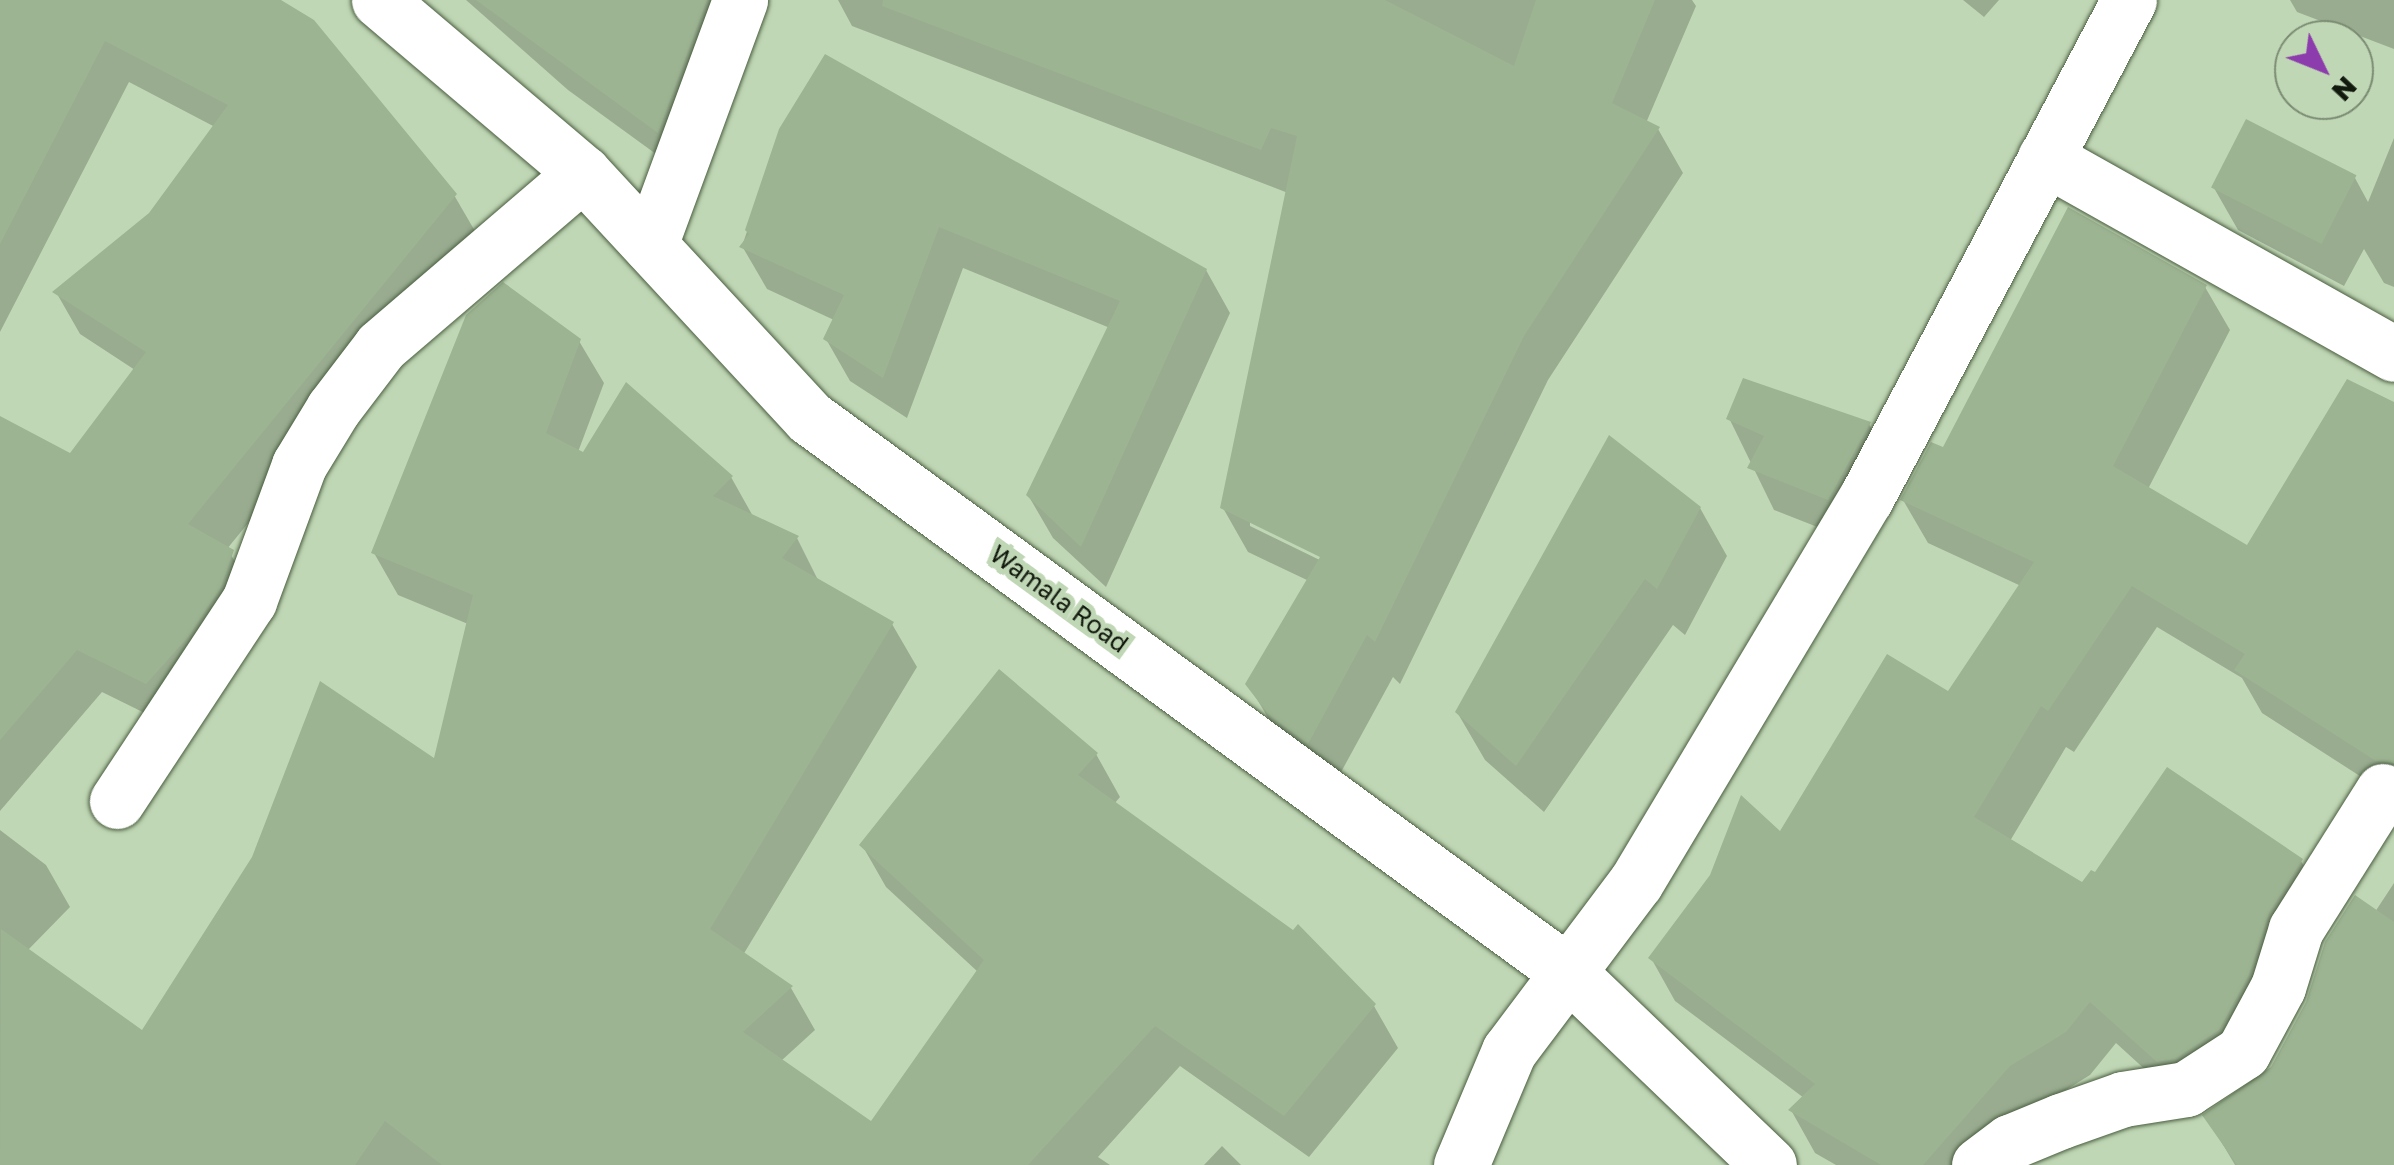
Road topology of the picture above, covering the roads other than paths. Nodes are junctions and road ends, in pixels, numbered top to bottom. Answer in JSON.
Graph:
{"nodes":[{"id":1,"x":378,"y":0,"type":"edge"},
{"id":2,"x":740,"y":0,"type":"edge"},
{"id":3,"x":2129,"y":0,"type":"edge"},
{"id":4,"x":2045,"y":158,"type":"junction"},
{"id":5,"x":583,"y":173,"type":"junction"},
{"id":6,"x":650,"y":244,"type":"junction"},
{"id":7,"x":2394,"y":354,"type":"edge"},
{"id":8,"x":2383,"y":792,"type":"dead end"},
{"id":9,"x":117,"y":801,"type":"dead end"},
{"id":10,"x":1569,"y":973,"type":"junction"},
{"id":11,"x":1462,"y":1165,"type":"edge"},
{"id":12,"x":1769,"y":1165,"type":"edge"},
{"id":13,"x":1979,"y":1165,"type":"edge"}],
"edges":[{"from":1,"to":5,"type":"street","name":"Wamala Road"},
{"from":2,"to":6,"type":"street"},
{"from":3,"to":4,"type":"street"},
{"from":4,"to":7,"type":"street"},
{"from":4,"to":10,"type":"street"},
{"from":5,"to":6,"type":"street","name":"Wamala Road"},
{"from":5,"to":9,"type":"street"},
{"from":6,"to":10,"type":"street","name":"Wamala Road"},
{"from":8,"to":13,"type":"street"},
{"from":10,"to":11,"type":"street"},
{"from":10,"to":12,"type":"street","name":"Wamala Road"}]}
